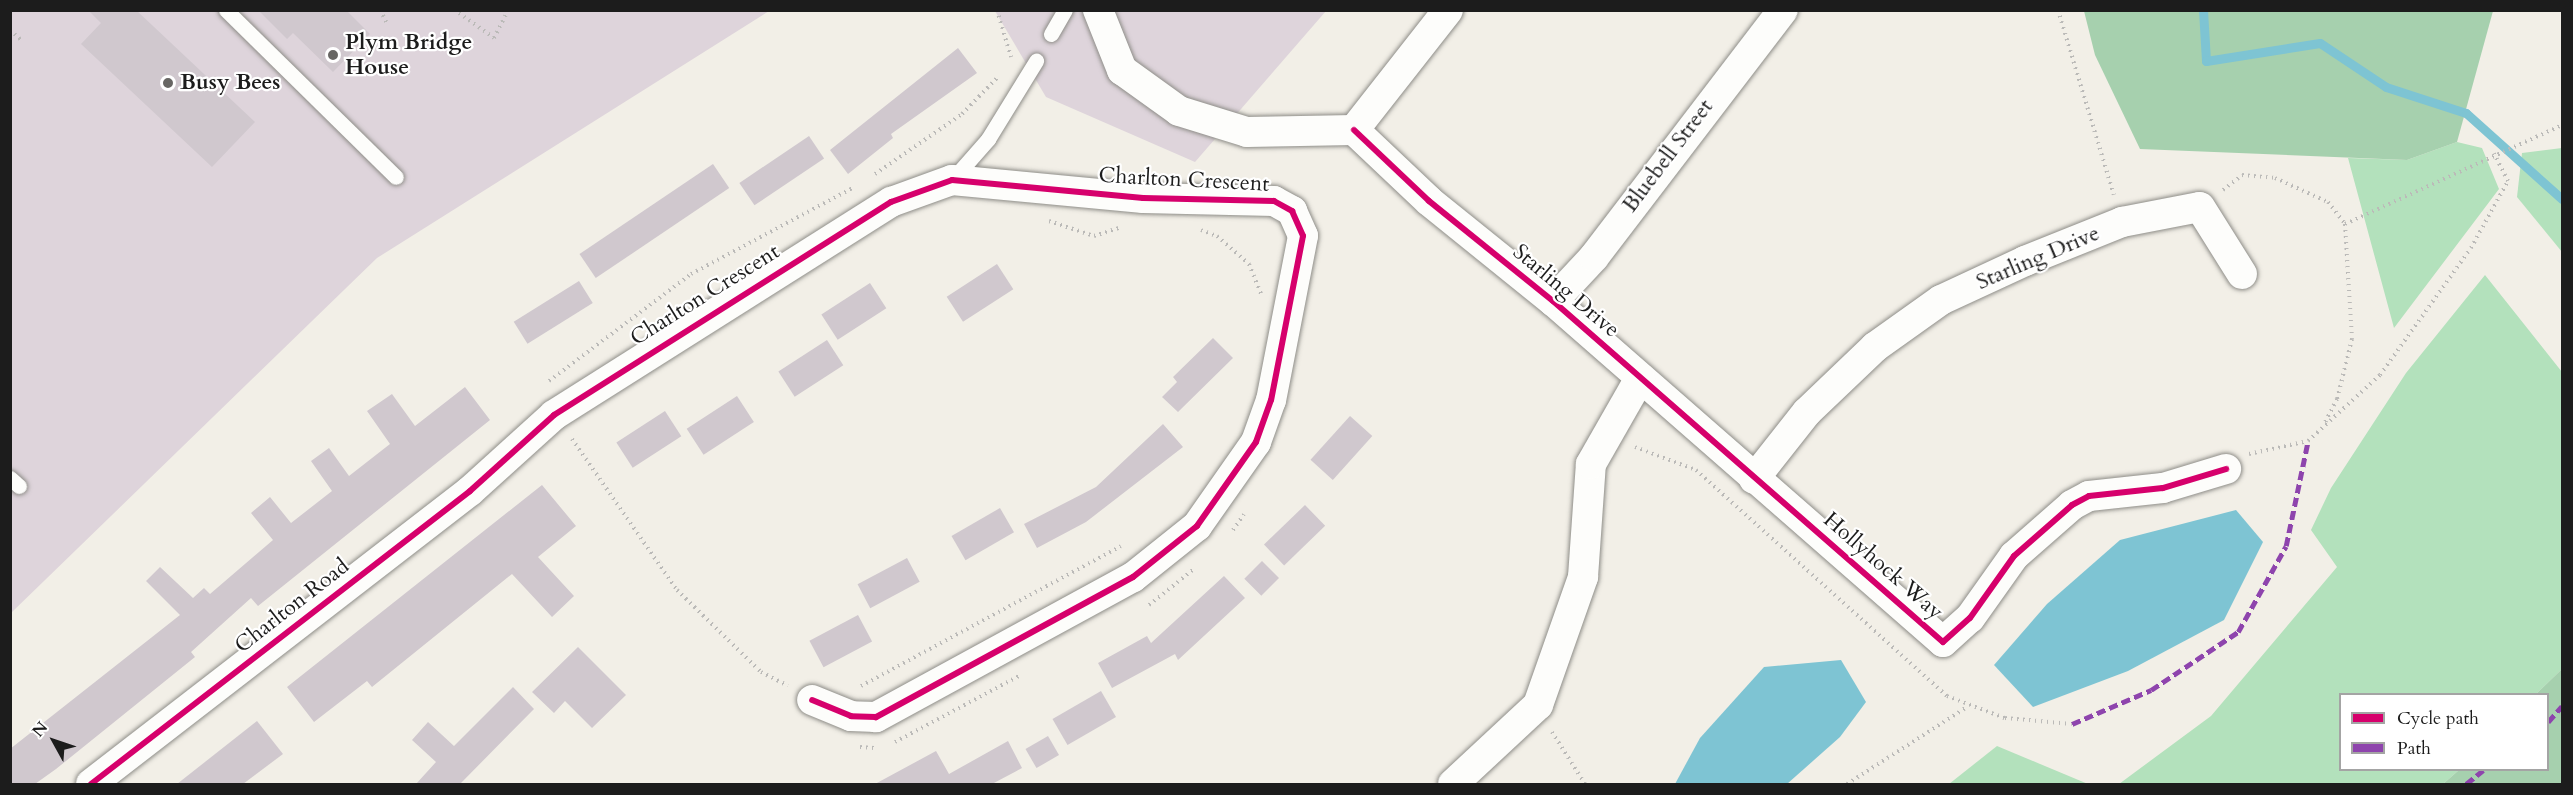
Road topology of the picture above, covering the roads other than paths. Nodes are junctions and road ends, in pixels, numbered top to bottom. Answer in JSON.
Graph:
{"nodes":[{"id":1,"x":226,"y":10,"type":"edge"},
{"id":2,"x":1065,"y":10,"type":"edge"},
{"id":3,"x":1098,"y":10,"type":"edge"},
{"id":4,"x":1448,"y":10,"type":"edge"},
{"id":5,"x":1783,"y":10,"type":"edge"},
{"id":6,"x":1051,"y":34,"type":"dead end"},
{"id":7,"x":1036,"y":61,"type":"dead end"},
{"id":8,"x":1354,"y":130,"type":"junction"},
{"id":9,"x":396,"y":177,"type":"dead end"},
{"id":10,"x":952,"y":180,"type":"junction"},
{"id":11,"x":2242,"y":274,"type":"dead end"},
{"id":12,"x":1553,"y":301,"type":"junction"},
{"id":13,"x":1640,"y":378,"type":"junction"},
{"id":14,"x":513,"y":453,"type":"joint"},
{"id":15,"x":2226,"y":469,"type":"dead end"},
{"id":16,"x":1754,"y":479,"type":"junction"},
{"id":17,"x":820,"y":703,"type":"road end"},
{"id":18,"x":91,"y":784,"type":"edge"},
{"id":19,"x":1453,"y":784,"type":"edge"}],
"edges":[{"from":1,"to":9,"type":"lane"},
{"from":2,"to":6,"type":"lane"},
{"from":3,"to":8,"type":"street"},
{"from":4,"to":8,"type":"street"},
{"from":5,"to":12,"type":"street","name":"Bluebell Street"},
{"from":7,"to":10,"type":"lane"},
{"from":8,"to":12,"type":"street","name":"Starling Drive"},
{"from":10,"to":14,"type":"street","name":"Charlton Crescent"},
{"from":10,"to":17,"type":"street","name":"Charlton Crescent"},
{"from":11,"to":16,"type":"street","name":"Starling Drive"},
{"from":12,"to":13,"type":"street","name":"Starling Drive"},
{"from":13,"to":16,"type":"street","name":"Starling Drive"},
{"from":13,"to":19,"type":"street"},
{"from":14,"to":18,"type":"street","name":"Charlton Road"},
{"from":15,"to":16,"type":"street","name":"Hollyhock Way"}]}
